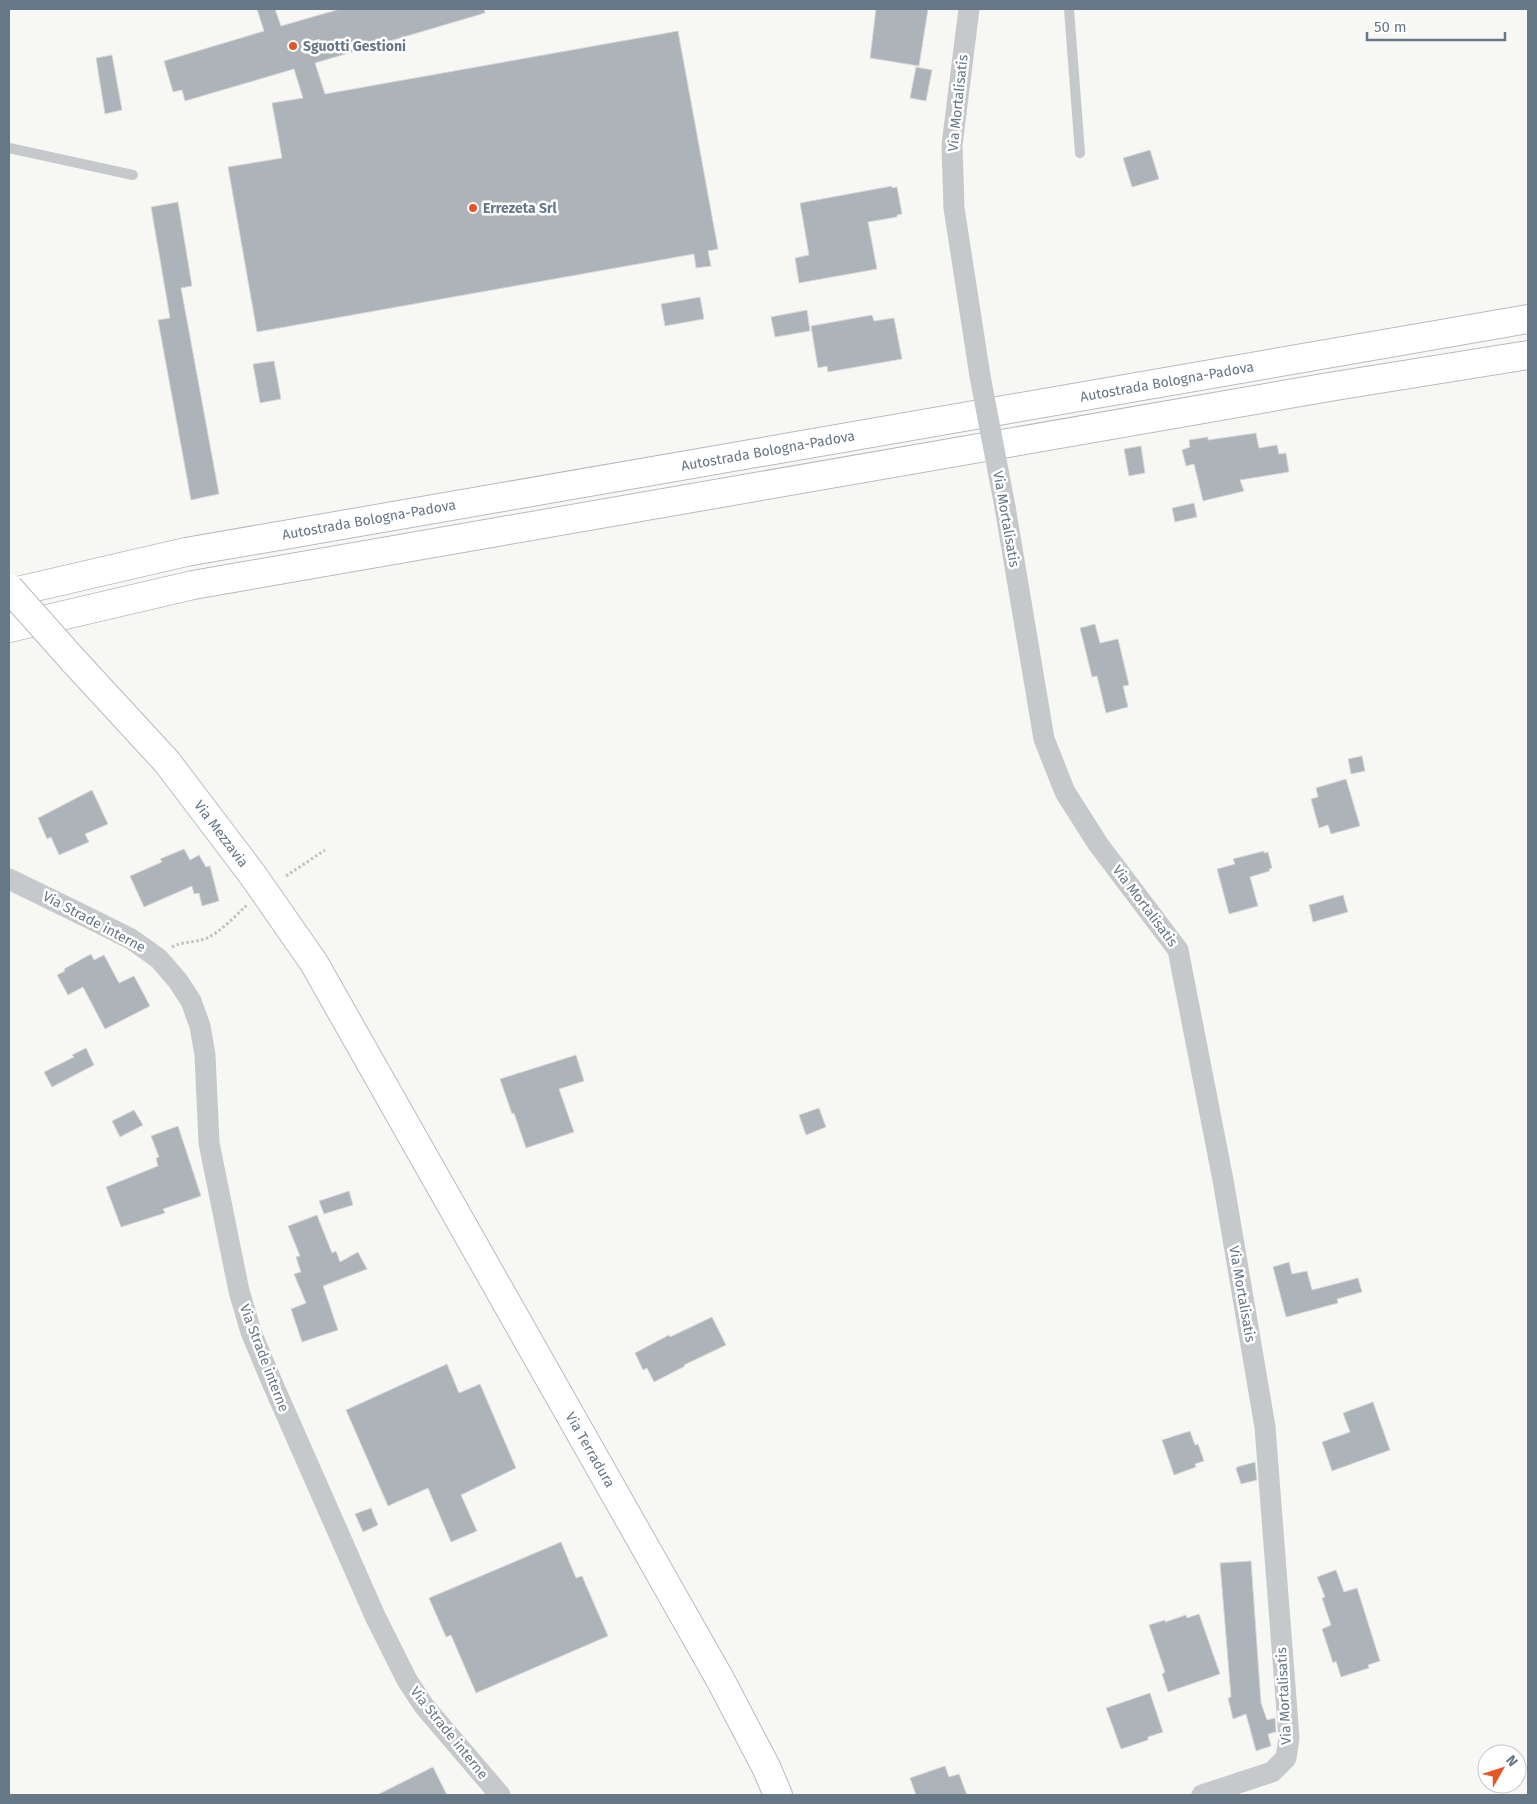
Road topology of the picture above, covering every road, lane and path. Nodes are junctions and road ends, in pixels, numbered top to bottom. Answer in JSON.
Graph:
{"nodes":[{"id":1,"x":969,"y":9,"type":"edge"},
{"id":2,"x":1069,"y":9,"type":"edge"},
{"id":3,"x":9,"y":148,"type":"edge"},
{"id":4,"x":1080,"y":153,"type":"dead end"},
{"id":5,"x":133,"y":175,"type":"dead end"},
{"id":6,"x":1528,"y":319,"type":"edge"},
{"id":7,"x":1528,"y":355,"type":"edge"},
{"id":8,"x":9,"y":588,"type":"edge"},
{"id":9,"x":9,"y":593,"type":"edge"},
{"id":10,"x":9,"y":628,"type":"edge"},
{"id":11,"x":325,"y":850,"type":"dead end"},
{"id":12,"x":286,"y":876,"type":"dead end"},
{"id":13,"x":9,"y":879,"type":"edge"},
{"id":14,"x":250,"y":903,"type":"dead end"},
{"id":15,"x":158,"y":959,"type":"junction"},
{"id":16,"x":396,"y":1108,"type":"joint"},
{"id":17,"x":500,"y":1795,"type":"edge"},
{"id":18,"x":778,"y":1795,"type":"edge"},
{"id":19,"x":1202,"y":1795,"type":"edge"}],
"edges":[{"from":1,"to":19,"type":"street","name":"Via Mortalisatis","bridge":true},
{"from":2,"to":4,"type":"lane"},
{"from":3,"to":5,"type":"lane"},
{"from":6,"to":9,"type":"main road","name":"Autostrada Bologna-Padova"},
{"from":7,"to":10,"type":"main road"},
{"from":8,"to":16,"type":"main road","name":"Via Mezzavia","bridge":true},
{"from":11,"to":12,"type":"path"},
{"from":13,"to":15,"type":"street","name":"Via Strade interne"},
{"from":14,"to":15,"type":"path"},
{"from":15,"to":17,"type":"street","name":"Via Strade interne"},
{"from":16,"to":18,"type":"main road","name":"Via Terradura"}]}
